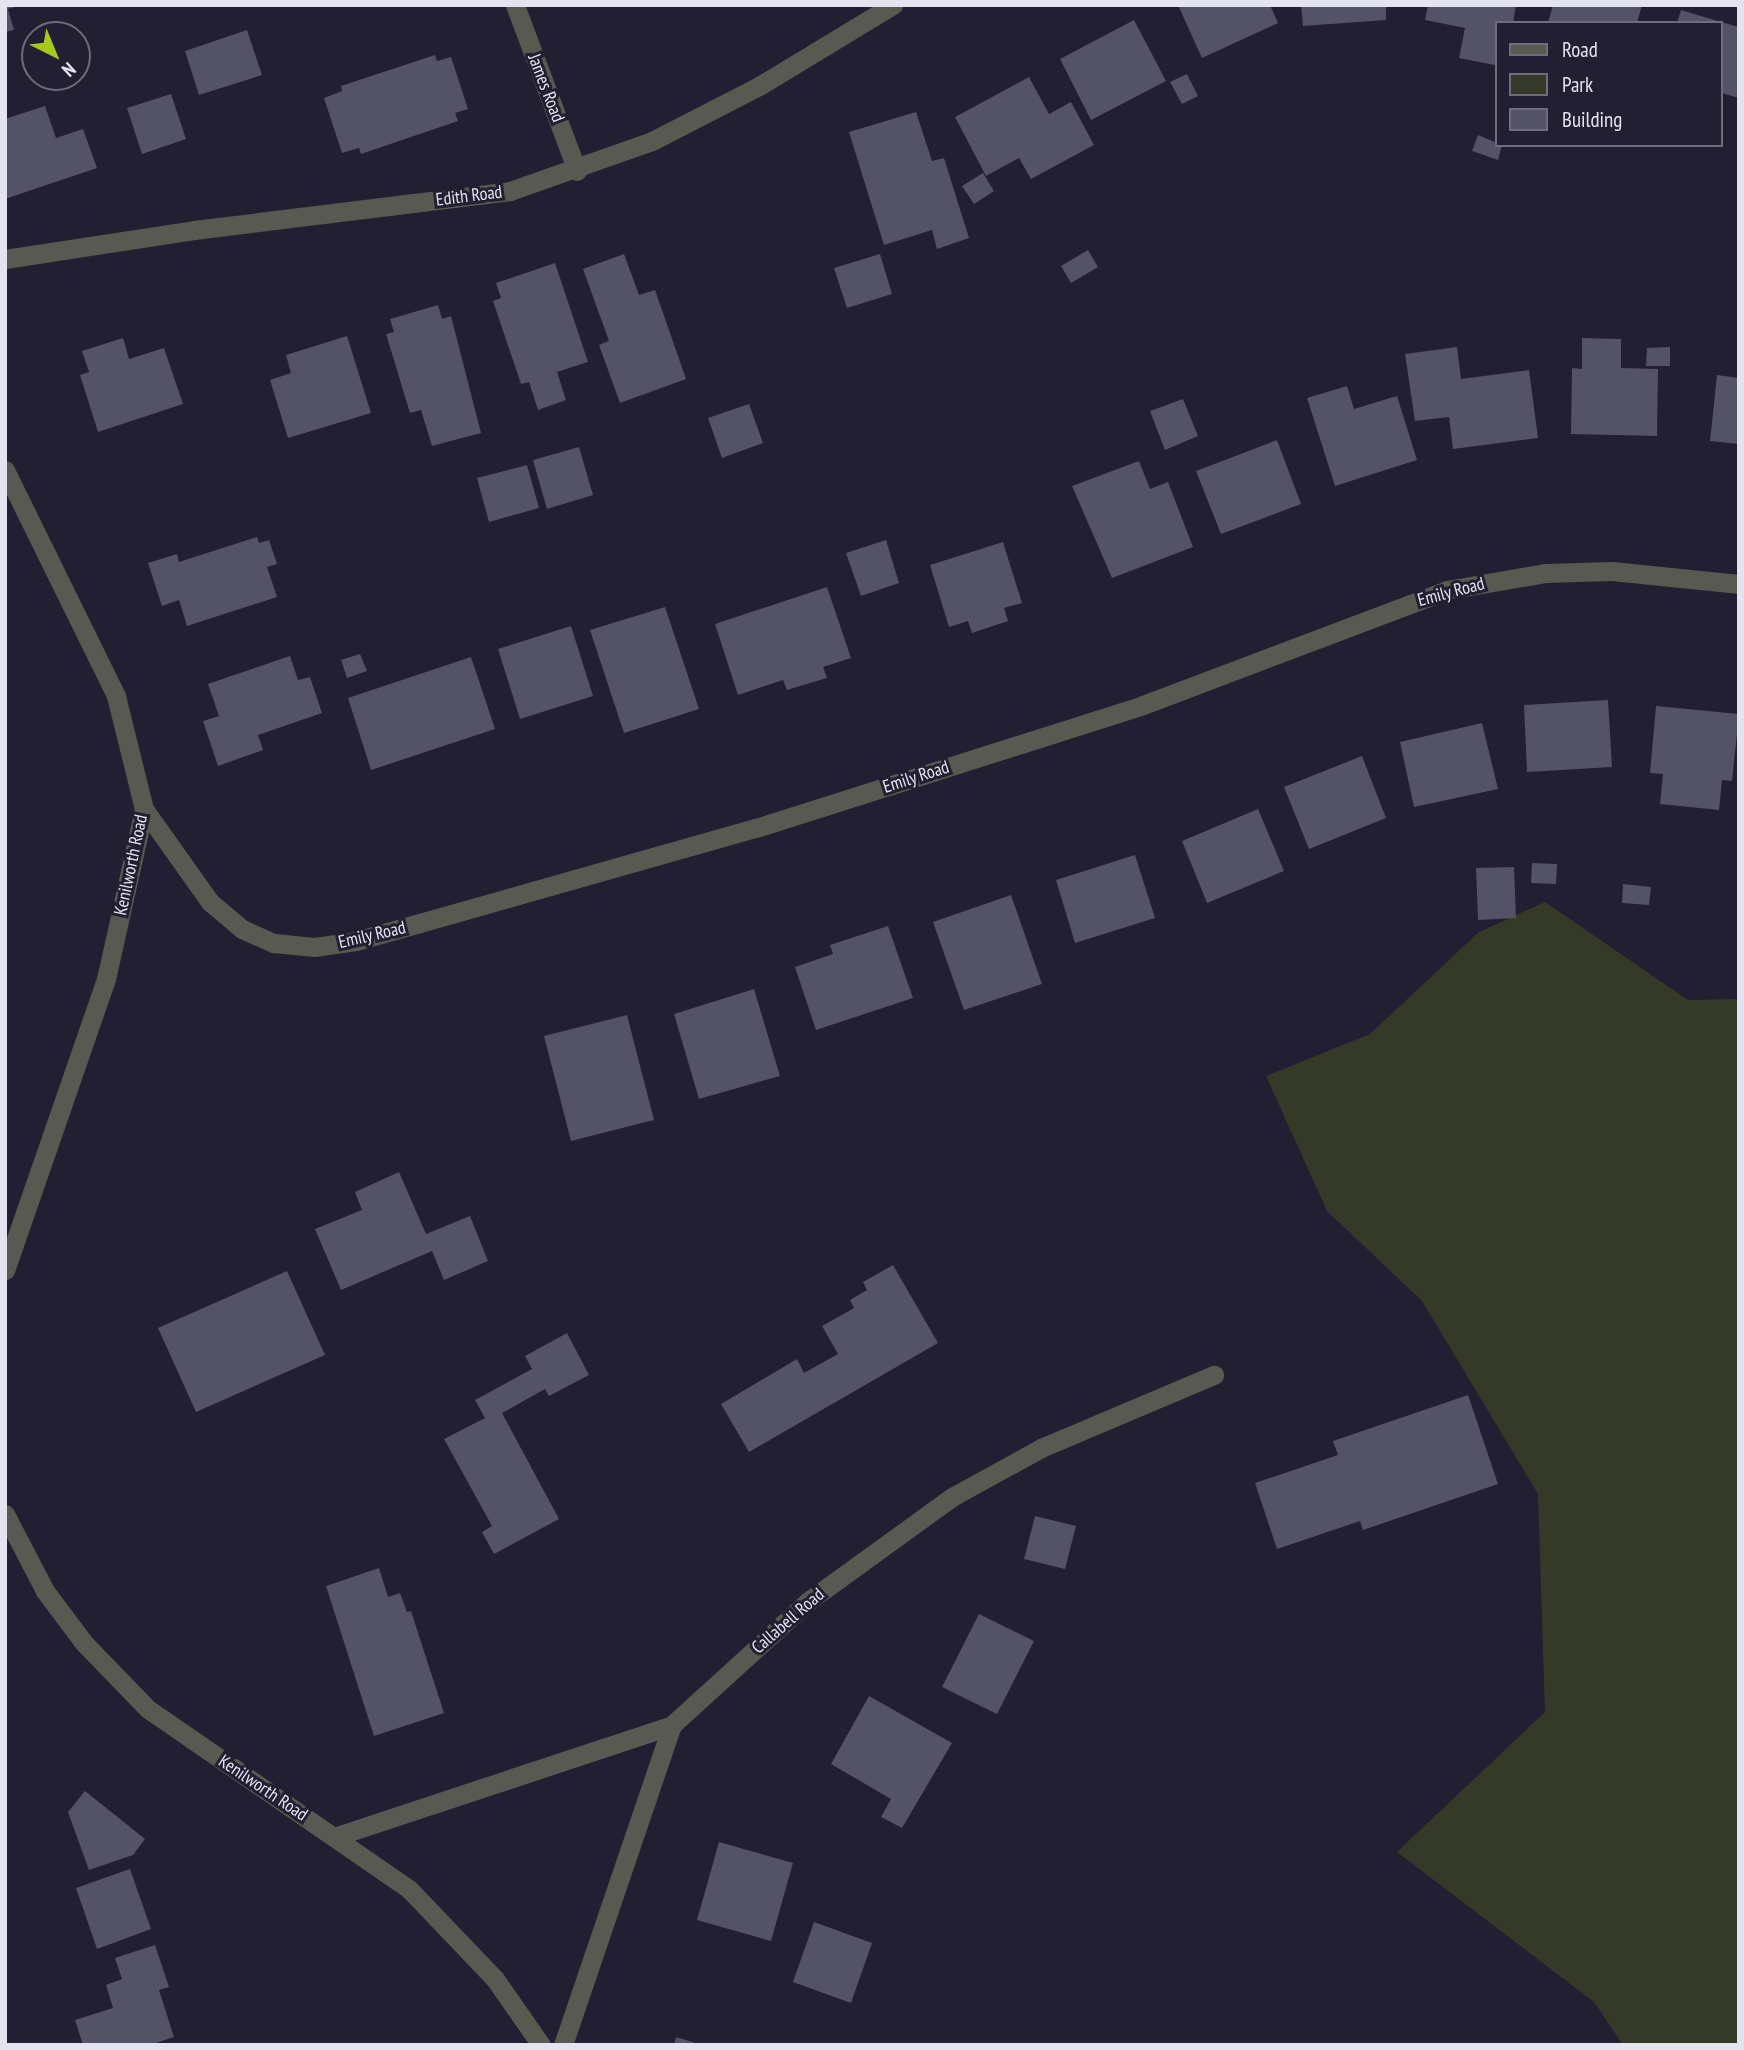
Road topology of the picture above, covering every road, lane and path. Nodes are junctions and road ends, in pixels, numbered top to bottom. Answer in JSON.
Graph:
{"nodes":[{"id":1,"x":515,"y":5,"type":"edge"},
{"id":2,"x":893,"y":5,"type":"edge"},
{"id":3,"x":577,"y":170,"type":"junction"},
{"id":4,"x":5,"y":258,"type":"edge"},
{"id":5,"x":5,"y":470,"type":"edge"},
{"id":6,"x":1739,"y":584,"type":"edge"},
{"id":7,"x":144,"y":809,"type":"junction"},
{"id":8,"x":5,"y":1270,"type":"edge"},
{"id":9,"x":1214,"y":1375,"type":"dead end"},
{"id":10,"x":5,"y":1514,"type":"edge"},
{"id":11,"x":672,"y":1725,"type":"junction"},
{"id":12,"x":334,"y":1837,"type":"junction"},
{"id":13,"x":541,"y":2045,"type":"edge"},
{"id":14,"x":563,"y":2045,"type":"edge"}],
"edges":[{"from":1,"to":3,"type":"street","name":"James Road"},
{"from":2,"to":3,"type":"street","name":"Edith Road"},
{"from":3,"to":4,"type":"street","name":"Edith Road"},
{"from":5,"to":7,"type":"street","name":"Kenilworth Road"},
{"from":6,"to":7,"type":"street","name":"Emily Road"},
{"from":7,"to":8,"type":"street","name":"Kenilworth Road"},
{"from":9,"to":11,"type":"street","name":"Callabell Road"},
{"from":10,"to":12,"type":"street","name":"Kenilworth Road"},
{"from":11,"to":12,"type":"street"},
{"from":11,"to":14,"type":"street","name":"Callabell Road"},
{"from":12,"to":13,"type":"street","name":"Kenilworth Road"}]}
